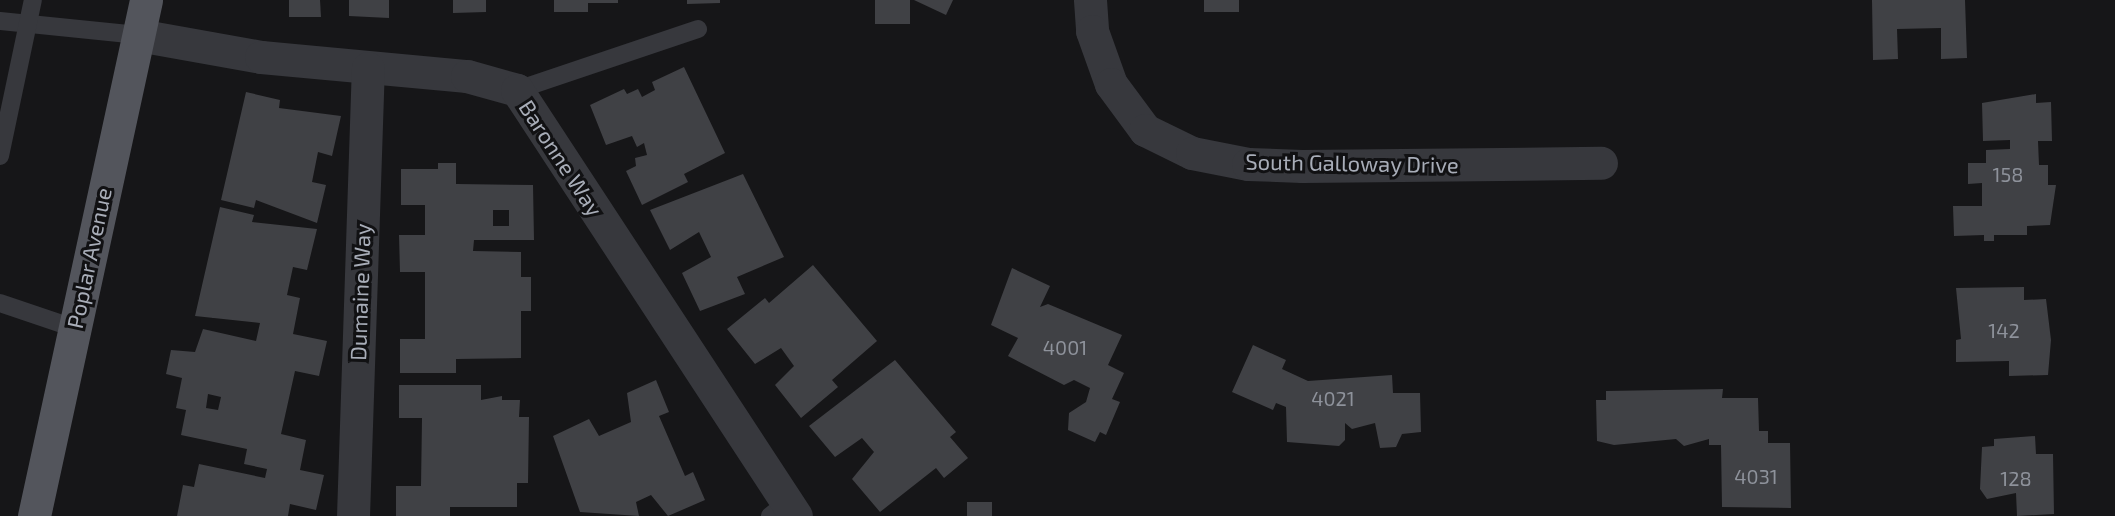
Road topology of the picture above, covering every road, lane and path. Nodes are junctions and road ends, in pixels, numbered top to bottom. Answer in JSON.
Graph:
{"nodes":[{"id":1,"x":33,"y":0,"type":"edge"},
{"id":2,"x":146,"y":0,"type":"edge"},
{"id":3,"x":1090,"y":0,"type":"edge"},
{"id":4,"x":0,"y":21,"type":"edge"},
{"id":5,"x":28,"y":23,"type":"junction"},
{"id":6,"x":698,"y":28,"type":"dead end"},
{"id":7,"x":138,"y":36,"type":"junction"},
{"id":8,"x":368,"y":68,"type":"junction"},
{"id":9,"x":517,"y":90,"type":"junction"},
{"id":10,"x":0,"y":156,"type":"edge"},
{"id":11,"x":1601,"y":163,"type":"dead end"},
{"id":12,"x":0,"y":303,"type":"edge"},
{"id":13,"x":74,"y":328,"type":"junction"},
{"id":14,"x":784,"y":511,"type":"edge"},
{"id":15,"x":34,"y":516,"type":"edge"},
{"id":16,"x":353,"y":516,"type":"edge"}],
"edges":[{"from":1,"to":5,"type":"lane"},
{"from":2,"to":7,"type":"main road","name":"Poplar Avenue"},
{"from":3,"to":11,"type":"street","name":"South Galloway Drive"},
{"from":4,"to":5,"type":"lane"},
{"from":5,"to":7,"type":"lane"},
{"from":5,"to":10,"type":"lane"},
{"from":6,"to":9,"type":"lane"},
{"from":7,"to":8,"type":"street","name":"Baronne Way"},
{"from":7,"to":13,"type":"main road","name":"Poplar Avenue"},
{"from":8,"to":9,"type":"street","name":"Baronne Way"},
{"from":8,"to":16,"type":"street","name":"Dumaine Way"},
{"from":9,"to":14,"type":"street","name":"Baronne Way"},
{"from":12,"to":13,"type":"lane"},
{"from":13,"to":15,"type":"main road","name":"Poplar Avenue"}]}
